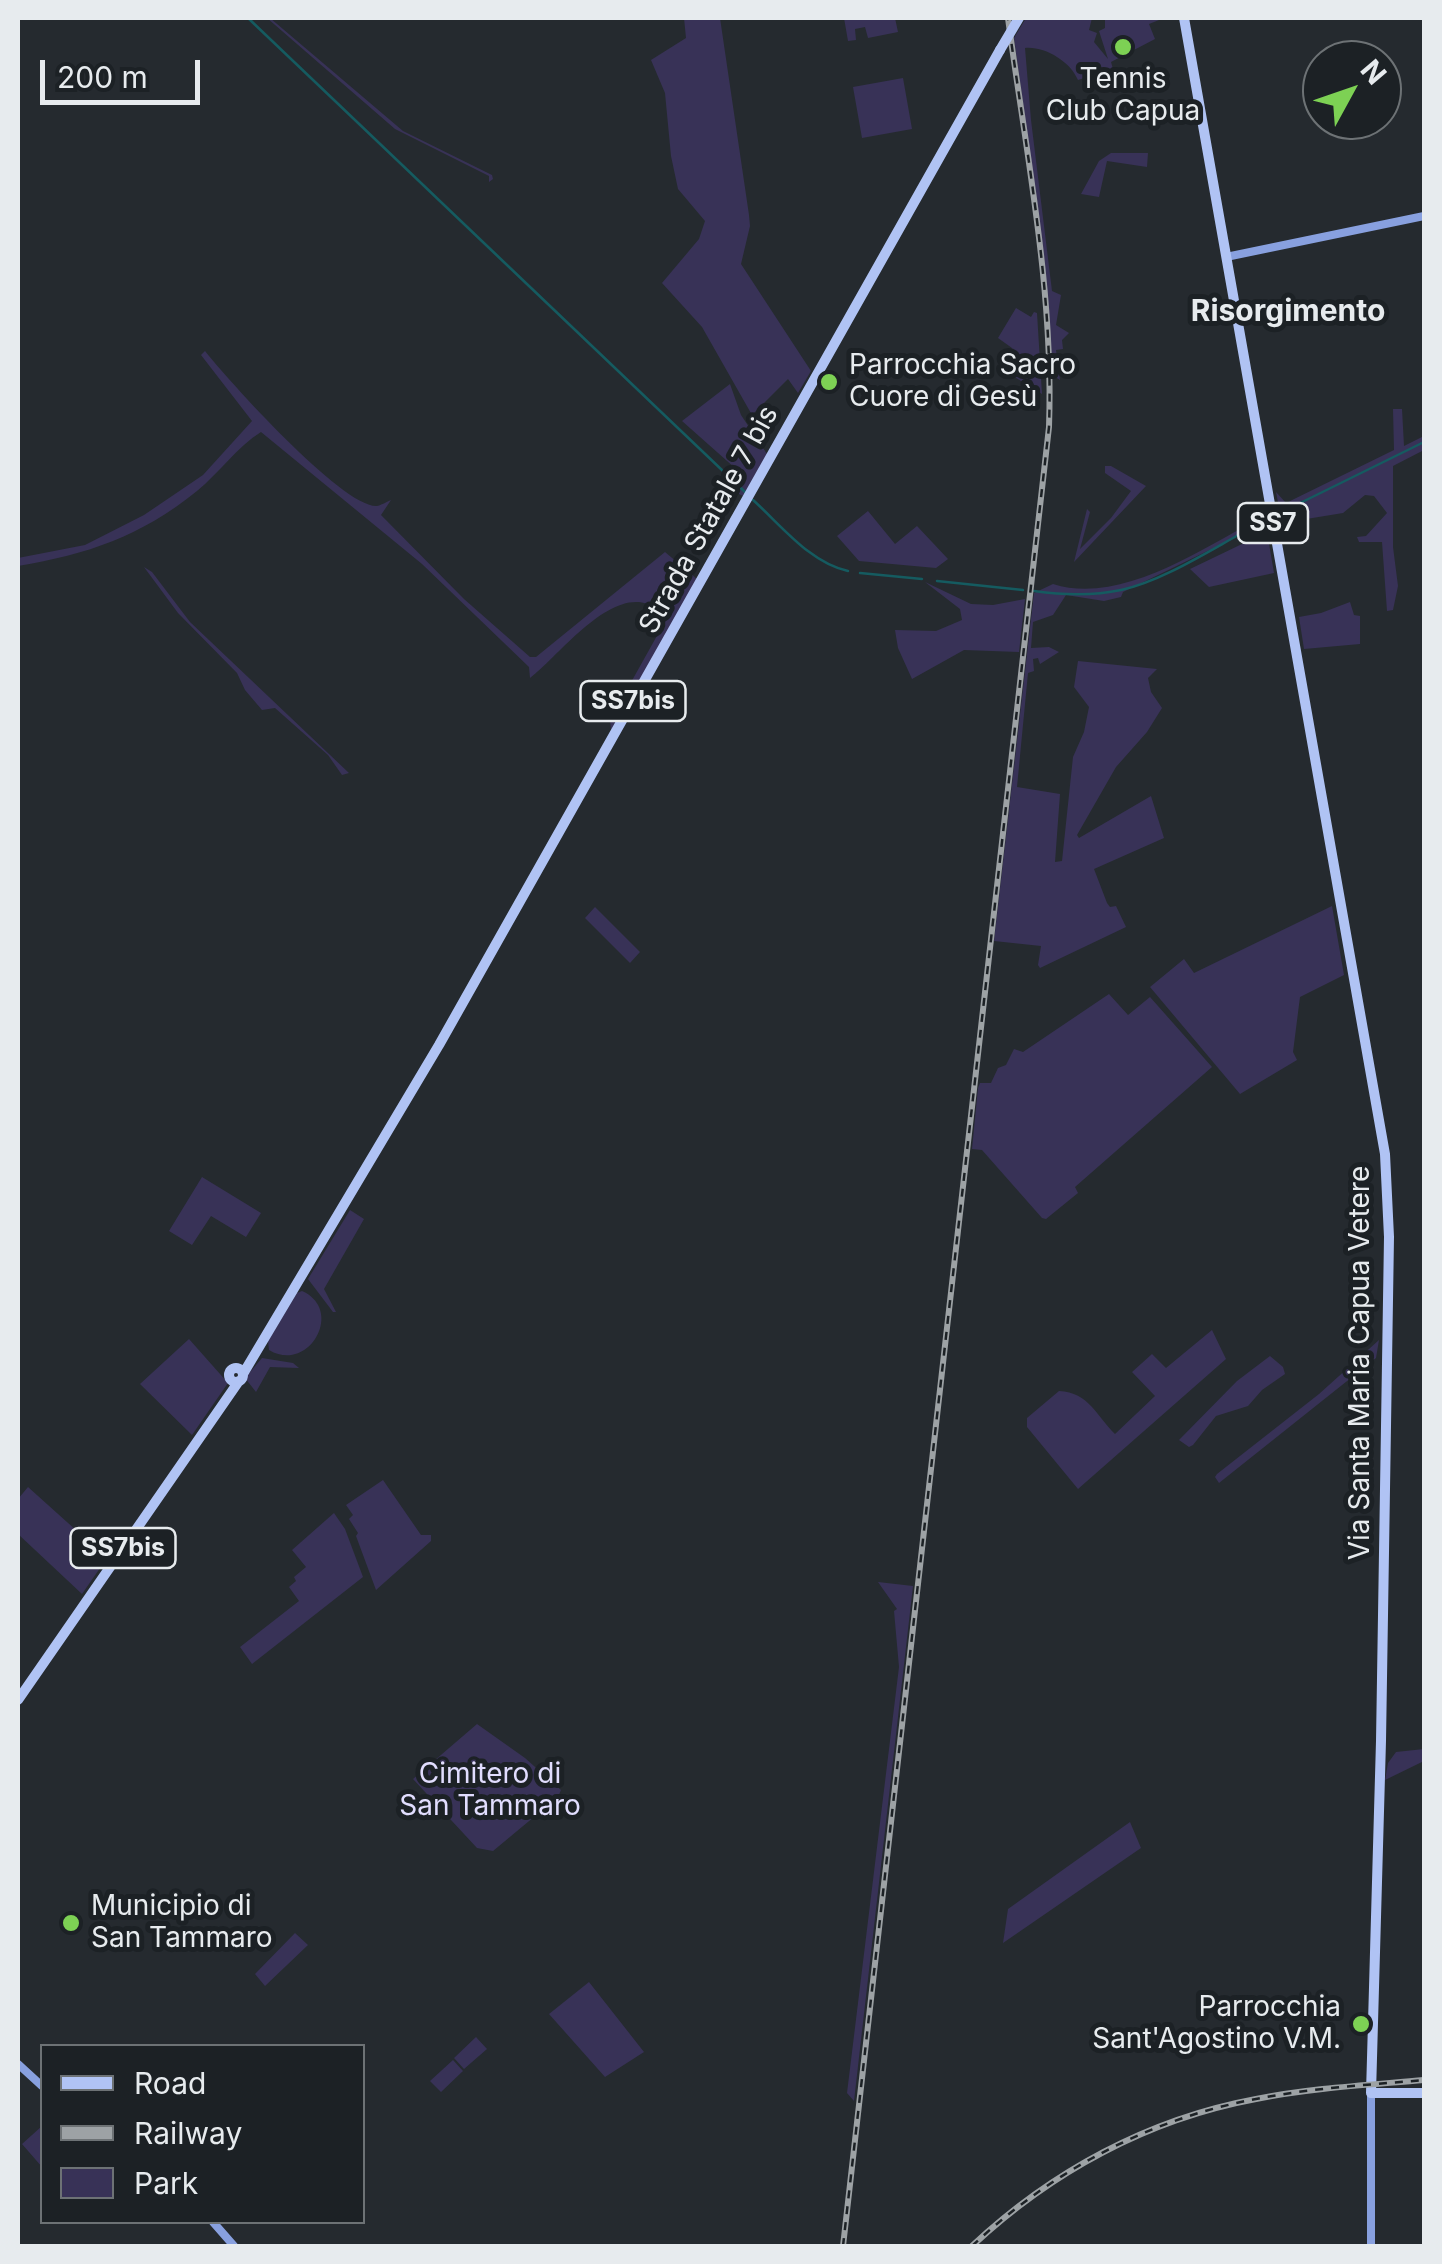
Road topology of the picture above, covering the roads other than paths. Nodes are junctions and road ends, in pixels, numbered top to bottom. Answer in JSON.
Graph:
{"nodes":[{"id":1,"x":1019,"y":18,"type":"edge"},
{"id":2,"x":1184,"y":18,"type":"edge"},
{"id":3,"x":1424,"y":216,"type":"edge"},
{"id":4,"x":1226,"y":257,"type":"junction"},
{"id":5,"x":18,"y":1700,"type":"edge"},
{"id":6,"x":18,"y":2064,"type":"edge"},
{"id":7,"x":40,"y":2084,"type":"edge"},
{"id":8,"x":1371,"y":2092,"type":"junction"},
{"id":9,"x":1424,"y":2094,"type":"edge"},
{"id":10,"x":215,"y":2224,"type":"edge"},
{"id":11,"x":234,"y":2246,"type":"edge"},
{"id":12,"x":1370,"y":2246,"type":"edge"}],
"edges":[{"from":1,"to":5,"type":"main road","name":"Strada Statale 7 bis","number":"SS7bis","bridge":true},
{"from":2,"to":4,"type":"main road","name":"Via Santa Maria Capua Vetere","number":"SS7"},
{"from":3,"to":4,"type":"street"},
{"from":4,"to":8,"type":"main road","name":"Via Santa Maria Capua Vetere","number":"SS7"},
{"from":6,"to":7,"type":"street"},
{"from":8,"to":9,"type":"main road"},
{"from":8,"to":12,"type":"street","name":"Via Santa Maria Capua Vetere","number":"SS7"},
{"from":10,"to":11,"type":"street"}]}
